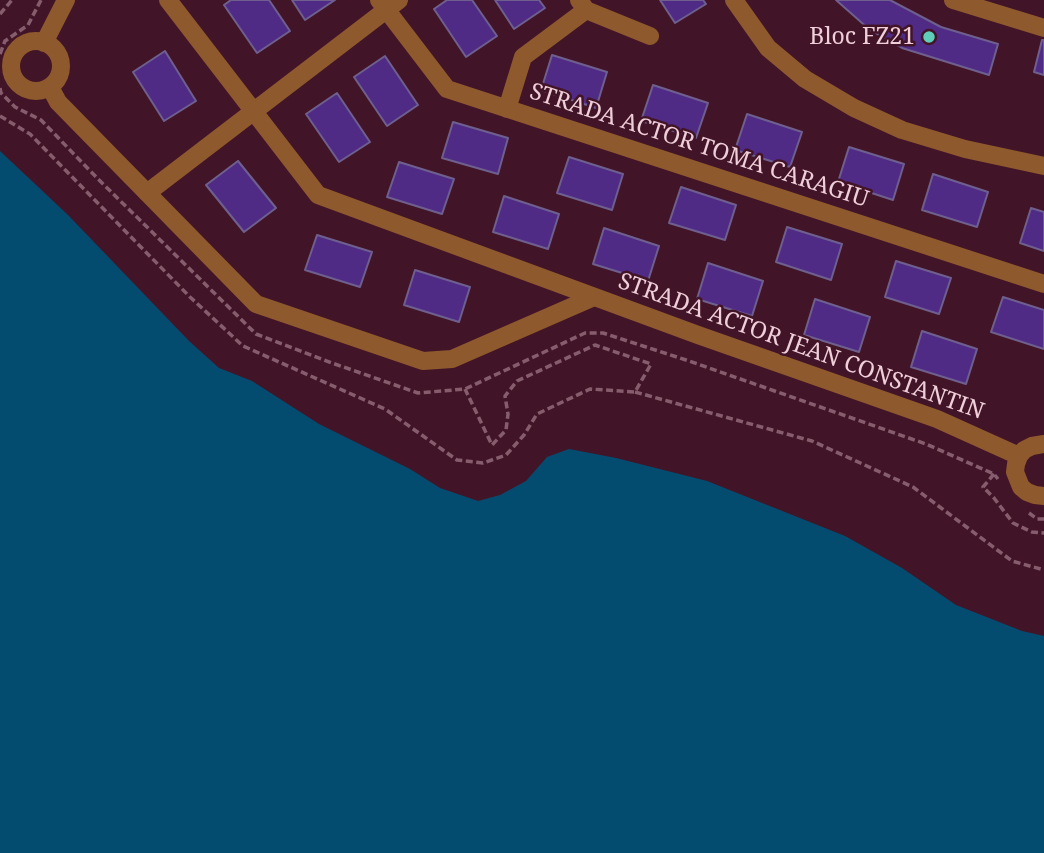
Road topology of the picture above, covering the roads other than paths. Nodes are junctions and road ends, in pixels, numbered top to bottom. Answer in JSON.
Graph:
{"nodes":[{"id":1,"x":66,"y":0,"type":"edge"},
{"id":2,"x":168,"y":0,"type":"edge"},
{"id":3,"x":734,"y":0,"type":"edge"},
{"id":4,"x":953,"y":0,"type":"edge"},
{"id":5,"x":388,"y":3,"type":"edge"},
{"id":6,"x":582,"y":5,"type":"edge"},
{"id":7,"x":1044,"y":28,"type":"edge"},
{"id":8,"x":650,"y":36,"type":"dead end"},
{"id":9,"x":44,"y":43,"type":"junction"},
{"id":10,"x":50,"y":87,"type":"junction"},
{"id":11,"x":508,"y":109,"type":"junction"},
{"id":12,"x":254,"y":111,"type":"junction"},
{"id":13,"x":1044,"y":166,"type":"edge"},
{"id":14,"x":147,"y":193,"type":"junction"},
{"id":15,"x":1044,"y":284,"type":"edge"},
{"id":16,"x":594,"y":297,"type":"junction"},
{"id":17,"x":1044,"y":444,"type":"edge"},
{"id":18,"x":1019,"y":456,"type":"junction"},
{"id":19,"x":1044,"y":496,"type":"edge"}],
"edges":[{"from":1,"to":9,"type":"street"},
{"from":2,"to":12,"type":"street"},
{"from":3,"to":13,"type":"street"},
{"from":4,"to":7,"type":"street"},
{"from":5,"to":11,"type":"street","name":"STRADA ACTOR TOMA CARAGIU"},
{"from":5,"to":12,"type":"street"},
{"from":6,"to":8,"type":"street"},
{"from":6,"to":11,"type":"street"},
{"from":9,"to":10,"type":"street"},
{"from":9,"to":10,"type":"street"},
{"from":10,"to":14,"type":"street","name":"STRADA ACTOR JEAN CONSTANTIN"},
{"from":11,"to":15,"type":"street","name":"STRADA ACTOR TOMA CARAGIU"},
{"from":12,"to":14,"type":"street"},
{"from":12,"to":16,"type":"street"},
{"from":14,"to":16,"type":"street","name":"STRADA ACTOR JEAN CONSTANTIN"},
{"from":16,"to":18,"type":"street","name":"STRADA ACTOR JEAN CONSTANTIN"},
{"from":17,"to":18,"type":"street"},
{"from":18,"to":19,"type":"street"}]}
